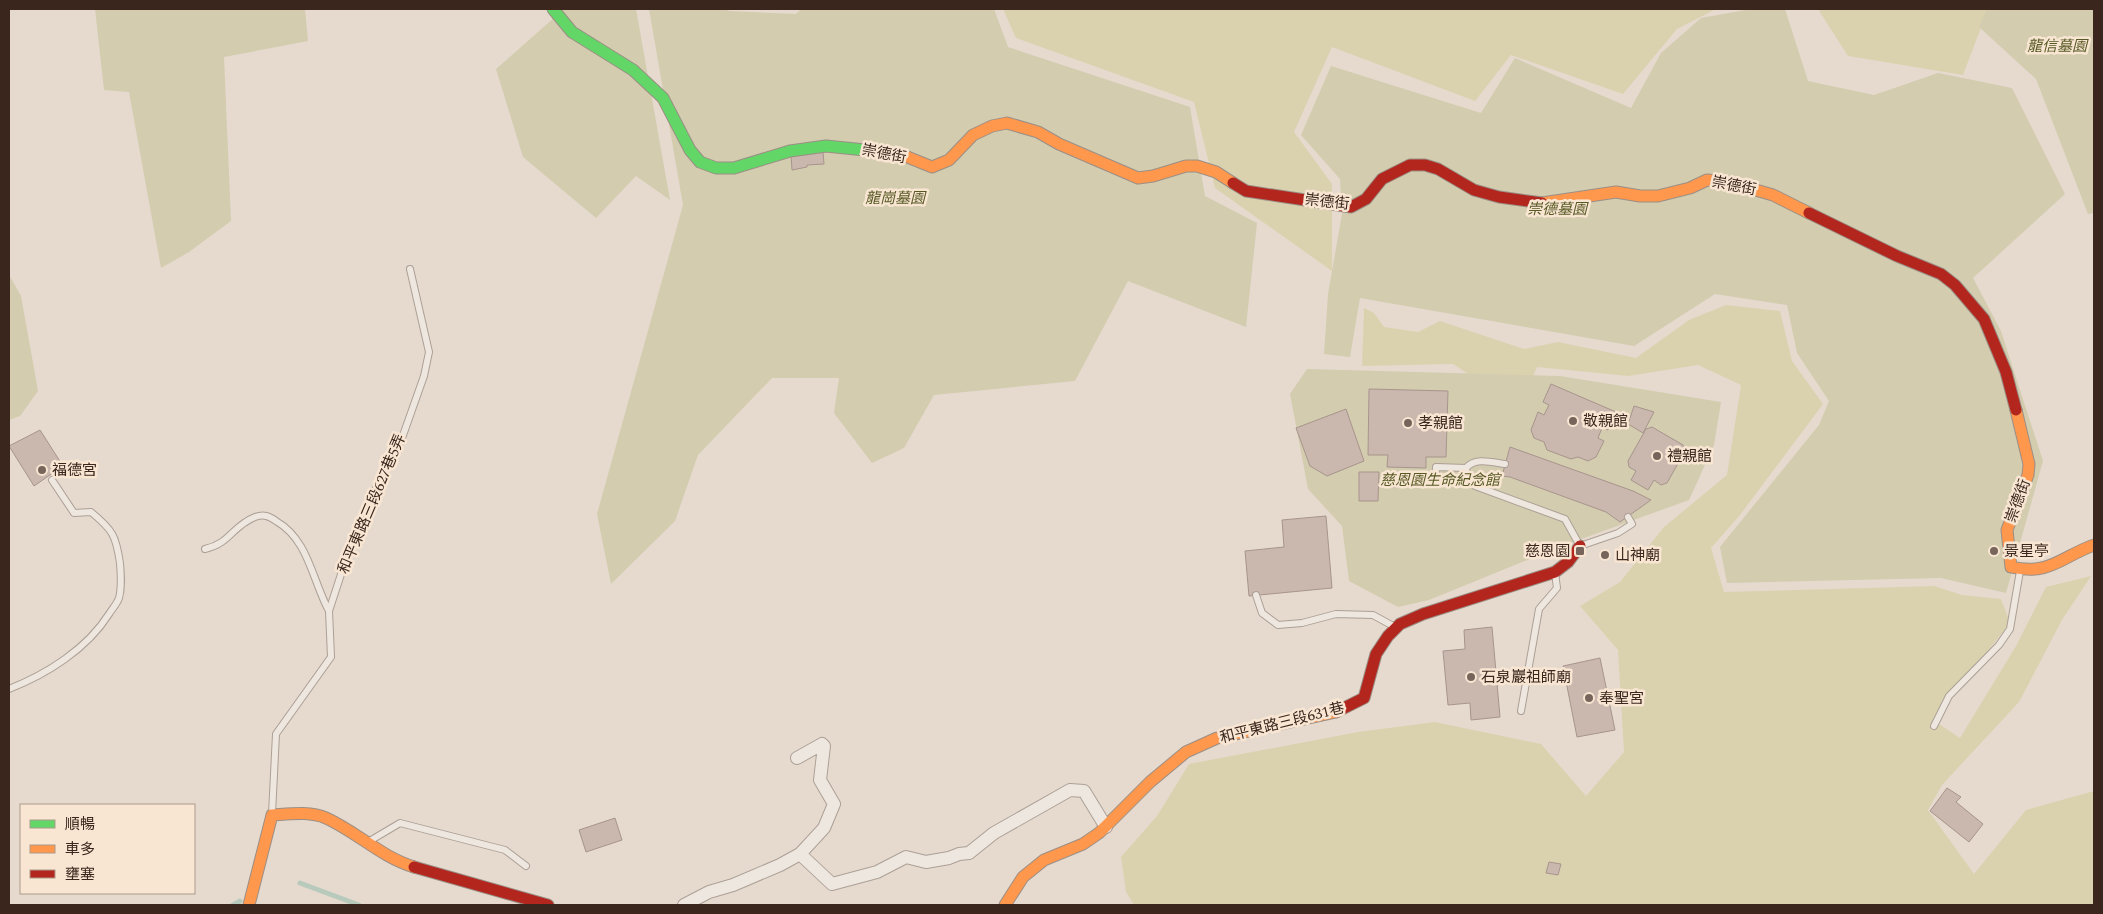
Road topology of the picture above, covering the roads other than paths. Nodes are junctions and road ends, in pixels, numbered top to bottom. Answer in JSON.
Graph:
{"nodes":[{"id":1,"x":553,"y":9,"type":"edge"},
{"id":2,"x":410,"y":269,"type":"dead end"},
{"id":3,"x":1505,"y":464,"type":"dead end"},
{"id":4,"x":1466,"y":468,"type":"junction"},
{"id":5,"x":52,"y":480,"type":"dead end"},
{"id":6,"x":1387,"y":484,"type":"dead end"},
{"id":7,"x":1628,"y":517,"type":"dead end"},
{"id":8,"x":2094,"y":545,"type":"edge"},
{"id":9,"x":1580,"y":546,"type":"junction"},
{"id":10,"x":205,"y":550,"type":"dead end"},
{"id":11,"x":2020,"y":570,"type":"junction"},
{"id":12,"x":1555,"y":572,"type":"junction"},
{"id":13,"x":1256,"y":595,"type":"dead end"},
{"id":14,"x":329,"y":611,"type":"junction"},
{"id":15,"x":1396,"y":628,"type":"junction"},
{"id":16,"x":9,"y":688,"type":"edge"},
{"id":17,"x":1521,"y":711,"type":"dead end"},
{"id":18,"x":1934,"y":726,"type":"dead end"},
{"id":19,"x":797,"y":758,"type":"dead end"},
{"id":20,"x":272,"y":815,"type":"junction"},
{"id":21,"x":1106,"y":826,"type":"junction"},
{"id":22,"x":367,"y":843,"type":"junction"},
{"id":23,"x":800,"y":854,"type":"junction"},
{"id":24,"x":526,"y":866,"type":"dead end"},
{"id":25,"x":249,"y":905,"type":"edge"},
{"id":26,"x":548,"y":905,"type":"edge"},
{"id":27,"x":684,"y":905,"type":"edge"},
{"id":28,"x":1005,"y":905,"type":"edge"}],
"edges":[{"from":1,"to":11,"type":"street","name":"崇德街"},
{"from":2,"to":14,"type":"lane","name":"和平東路三段627巷5弄"},
{"from":3,"to":4,"type":"lane"},
{"from":4,"to":6,"type":"lane"},
{"from":4,"to":9,"type":"lane"},
{"from":5,"to":16,"type":"lane"},
{"from":7,"to":9,"type":"lane"},
{"from":8,"to":11,"type":"street"},
{"from":9,"to":12,"type":"street","name":"和平東路三段631巷"},
{"from":10,"to":14,"type":"lane"},
{"from":11,"to":18,"type":"lane"},
{"from":12,"to":15,"type":"street","name":"和平東路三段631巷"},
{"from":12,"to":17,"type":"lane"},
{"from":13,"to":15,"type":"lane"},
{"from":14,"to":20,"type":"lane","name":"和平東路三段627巷5弄"},
{"from":15,"to":21,"type":"street","name":"和平東路三段631巷"},
{"from":19,"to":23,"type":"street"},
{"from":20,"to":22,"type":"street"},
{"from":20,"to":25,"type":"street"},
{"from":21,"to":23,"type":"street"},
{"from":21,"to":28,"type":"street","name":"和平東路三段631巷"},
{"from":22,"to":24,"type":"lane"},
{"from":22,"to":26,"type":"street"},
{"from":23,"to":27,"type":"street"}]}
